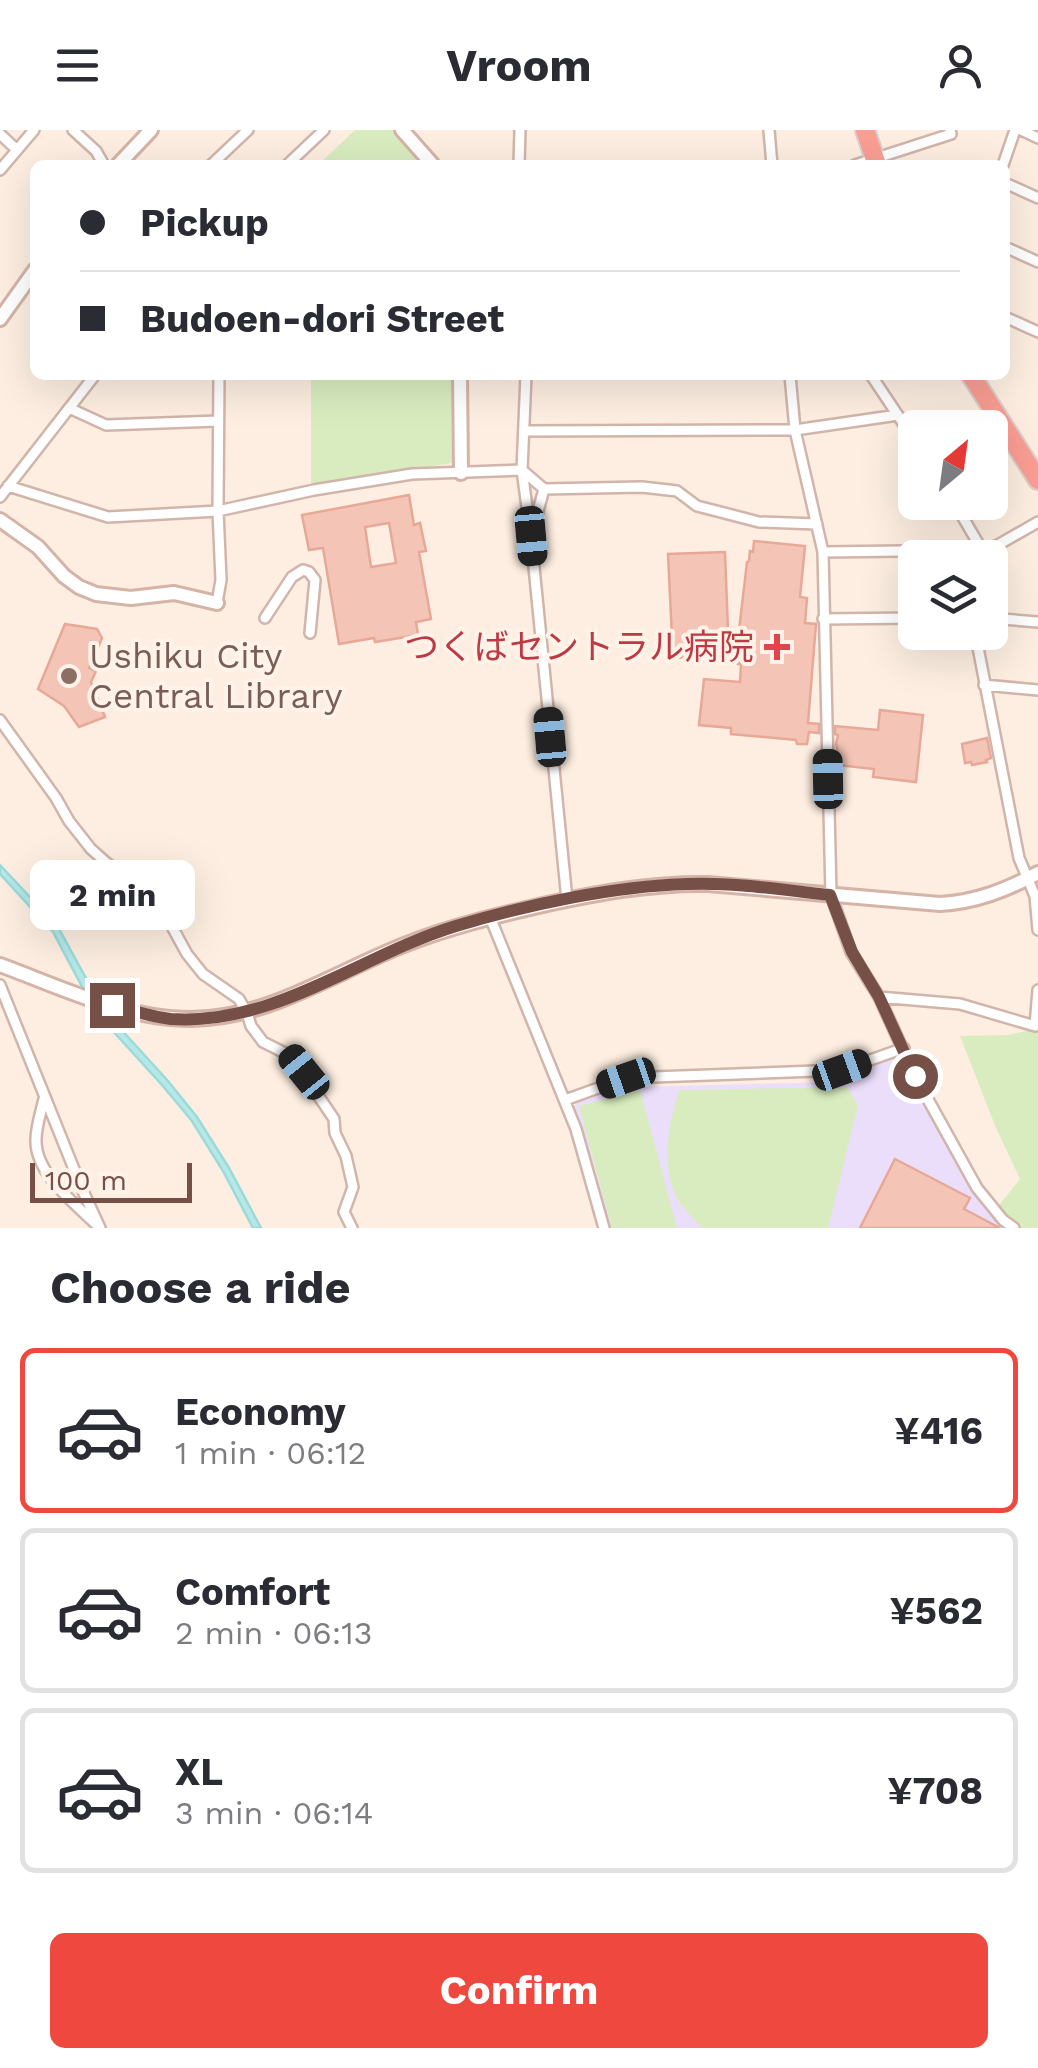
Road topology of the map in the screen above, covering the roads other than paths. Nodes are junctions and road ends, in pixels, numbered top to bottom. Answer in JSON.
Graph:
{"nodes":[{"id":1,"x":34,"y":130,"type":"edge"},
{"id":2,"x":73,"y":130,"type":"edge"},
{"id":3,"x":150,"y":130,"type":"edge"},
{"id":4,"x":248,"y":130,"type":"edge"},
{"id":5,"x":324,"y":130,"type":"edge"},
{"id":6,"x":402,"y":130,"type":"edge"},
{"id":7,"x":520,"y":130,"type":"edge"},
{"id":8,"x":769,"y":130,"type":"edge"},
{"id":9,"x":865,"y":130,"type":"edge"},
{"id":10,"x":950,"y":130,"type":"edge"},
{"id":11,"x":1018,"y":130,"type":"edge"},
{"id":12,"x":0,"y":134,"type":"edge"},
{"id":13,"x":1038,"y":138,"type":"edge"},
{"id":14,"x":17,"y":150,"type":"junction"},
{"id":15,"x":101,"y":160,"type":"edge"},
{"id":16,"x":123,"y":160,"type":"edge"},
{"id":17,"x":216,"y":160,"type":"edge"},
{"id":18,"x":292,"y":160,"type":"edge"},
{"id":19,"x":429,"y":160,"type":"edge"},
{"id":20,"x":519,"y":160,"type":"edge"},
{"id":21,"x":772,"y":160,"type":"edge"},
{"id":22,"x":874,"y":160,"type":"edge"},
{"id":23,"x":880,"y":160,"type":"edge"},
{"id":24,"x":1005,"y":160,"type":"edge"},
{"id":25,"x":0,"y":170,"type":"edge"},
{"id":26,"x":1010,"y":185,"type":"edge"},
{"id":27,"x":1038,"y":198,"type":"edge"},
{"id":28,"x":1010,"y":249,"type":"edge"},
{"id":29,"x":1038,"y":262,"type":"edge"},
{"id":30,"x":30,"y":277,"type":"edge"},
{"id":31,"x":0,"y":319,"type":"edge"},
{"id":32,"x":1010,"y":319,"type":"edge"},
{"id":33,"x":1038,"y":332,"type":"edge"},
{"id":34,"x":91,"y":380,"type":"edge"},
{"id":35,"x":219,"y":380,"type":"edge"},
{"id":36,"x":460,"y":380,"type":"edge"},
{"id":37,"x":526,"y":380,"type":"edge"},
{"id":38,"x":790,"y":380,"type":"edge"},
{"id":39,"x":874,"y":380,"type":"edge"},
{"id":40,"x":975,"y":380,"type":"edge"},
{"id":41,"x":68,"y":408,"type":"junction"},
{"id":42,"x":898,"y":414,"type":"joint"},
{"id":43,"x":218,"y":421,"type":"junction"},
{"id":44,"x":795,"y":430,"type":"junction"},
{"id":45,"x":524,"y":431,"type":"junction"},
{"id":46,"x":522,"y":470,"type":"junction"},
{"id":47,"x":461,"y":473,"type":"junction"},
{"id":48,"x":1038,"y":480,"type":"edge"},
{"id":49,"x":8,"y":486,"type":"junction"},
{"id":50,"x":544,"y":489,"type":"junction"},
{"id":51,"x":0,"y":497,"type":"edge"},
{"id":52,"x":218,"y":511,"type":"junction"},
{"id":53,"x":0,"y":520,"type":"edge"},
{"id":54,"x":1038,"y":522,"type":"edge"},
{"id":55,"x":817,"y":524,"type":"junction"},
{"id":56,"x":531,"y":536,"type":"junction"},
{"id":57,"x":1006,"y":540,"type":"edge"},
{"id":58,"x":898,"y":551,"type":"edge"},
{"id":59,"x":824,"y":552,"type":"junction"},
{"id":60,"x":217,"y":603,"type":"joint"},
{"id":61,"x":265,"y":618,"type":"dead end"},
{"id":62,"x":898,"y":618,"type":"edge"},
{"id":63,"x":823,"y":619,"type":"junction"},
{"id":64,"x":1008,"y":620,"type":"edge"},
{"id":65,"x":1038,"y":622,"type":"edge"},
{"id":66,"x":310,"y":633,"type":"dead end"},
{"id":67,"x":978,"y":650,"type":"edge"},
{"id":68,"x":984,"y":686,"type":"junction"},
{"id":69,"x":1038,"y":690,"type":"edge"},
{"id":70,"x":0,"y":720,"type":"edge"},
{"id":71,"x":1033,"y":876,"type":"edge"},
{"id":72,"x":830,"y":895,"type":"junction"},
{"id":73,"x":567,"y":900,"type":"junction"},
{"id":74,"x":490,"y":917,"type":"junction"},
{"id":75,"x":1038,"y":930,"type":"edge"},
{"id":76,"x":0,"y":966,"type":"edge"},
{"id":77,"x":1,"y":990,"type":"edge"},
{"id":78,"x":1038,"y":990,"type":"edge"},
{"id":79,"x":879,"y":997,"type":"junction"},
{"id":80,"x":247,"y":1013,"type":"junction"},
{"id":81,"x":904,"y":1048,"type":"junction"},
{"id":82,"x":45,"y":1096,"type":"junction"},
{"id":83,"x":565,"y":1100,"type":"junction"},
{"id":84,"x":100,"y":1228,"type":"edge"},
{"id":85,"x":352,"y":1228,"type":"edge"},
{"id":86,"x":604,"y":1228,"type":"edge"},
{"id":87,"x":1014,"y":1228,"type":"edge"}],
"edges":[{"from":1,"to":14,"type":"street"},
{"from":2,"to":15,"type":"street"},
{"from":3,"to":16,"type":"street"},
{"from":4,"to":17,"type":"street"},
{"from":5,"to":18,"type":"street"},
{"from":6,"to":19,"type":"street"},
{"from":7,"to":20,"type":"street"},
{"from":8,"to":21,"type":"street"},
{"from":9,"to":22,"type":"highway"},
{"from":10,"to":23,"type":"street"},
{"from":11,"to":13,"type":"street"},
{"from":11,"to":24,"type":"street"},
{"from":12,"to":14,"type":"street"},
{"from":14,"to":25,"type":"street"},
{"from":26,"to":27,"type":"street"},
{"from":28,"to":29,"type":"street"},
{"from":30,"to":31,"type":"street"},
{"from":32,"to":33,"type":"street"},
{"from":34,"to":41,"type":"street"},
{"from":35,"to":43,"type":"street"},
{"from":36,"to":47,"type":"street"},
{"from":37,"to":45,"type":"street"},
{"from":38,"to":44,"type":"street"},
{"from":39,"to":42,"type":"street"},
{"from":40,"to":48,"type":"highway"},
{"from":41,"to":43,"type":"street"},
{"from":41,"to":49,"type":"street"},
{"from":42,"to":44,"type":"street"},
{"from":43,"to":52,"type":"street"},
{"from":44,"to":45,"type":"street"},
{"from":44,"to":55,"type":"street"},
{"from":45,"to":46,"type":"street"},
{"from":46,"to":47,"type":"street"},
{"from":46,"to":50,"type":"street"},
{"from":46,"to":56,"type":"street"},
{"from":47,"to":52,"type":"street"},
{"from":49,"to":51,"type":"street"},
{"from":49,"to":52,"type":"street"},
{"from":50,"to":55,"type":"street"},
{"from":50,"to":56,"type":"street"},
{"from":52,"to":60,"type":"street"},
{"from":53,"to":60,"type":"street"},
{"from":54,"to":57,"type":"street"},
{"from":55,"to":59,"type":"street"},
{"from":56,"to":73,"type":"street"},
{"from":58,"to":59,"type":"street"},
{"from":59,"to":63,"type":"street"},
{"from":61,"to":66,"type":"street"},
{"from":62,"to":63,"type":"street"},
{"from":63,"to":72,"type":"street"},
{"from":64,"to":65,"type":"street"},
{"from":67,"to":68,"type":"street"},
{"from":68,"to":69,"type":"street"},
{"from":68,"to":71,"type":"street"},
{"from":70,"to":80,"type":"street"},
{"from":71,"to":72,"type":"street"},
{"from":71,"to":75,"type":"street"},
{"from":72,"to":73,"type":"street"},
{"from":72,"to":79,"type":"street"},
{"from":73,"to":74,"type":"street"},
{"from":74,"to":80,"type":"street"},
{"from":74,"to":83,"type":"street"},
{"from":76,"to":80,"type":"street"},
{"from":77,"to":82,"type":"street"},
{"from":78,"to":79,"type":"street"},
{"from":79,"to":81,"type":"street"},
{"from":80,"to":85,"type":"street"},
{"from":81,"to":83,"type":"street"},
{"from":81,"to":87,"type":"street"},
{"from":82,"to":84,"type":"street"},
{"from":82,"to":84,"type":"street"},
{"from":83,"to":86,"type":"street"}]}
